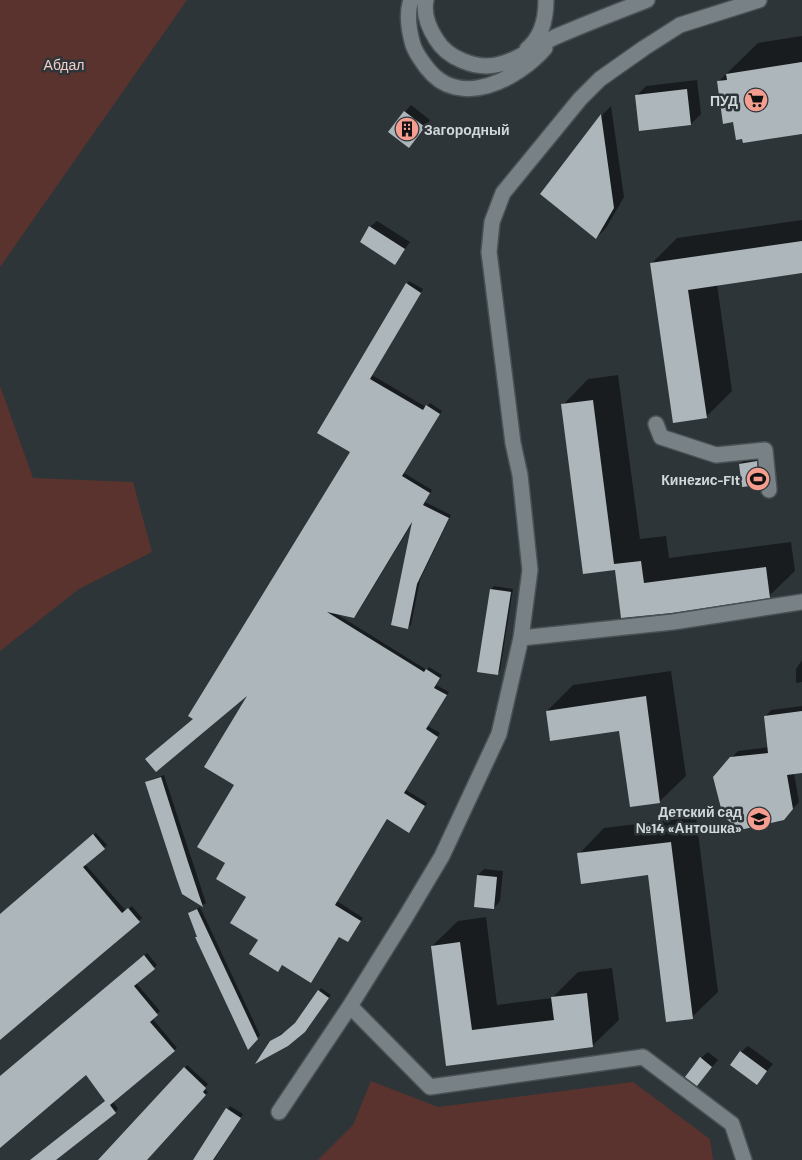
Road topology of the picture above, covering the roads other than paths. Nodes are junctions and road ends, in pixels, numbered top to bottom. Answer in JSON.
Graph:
{"nodes":[{"id":1,"x":411,"y":0,"type":"edge"},
{"id":2,"x":426,"y":0,"type":"edge"},
{"id":3,"x":546,"y":0,"type":"edge"},
{"id":4,"x":647,"y":0,"type":"edge"},
{"id":5,"x":759,"y":0,"type":"edge"},
{"id":6,"x":554,"y":38,"type":"junction"},
{"id":7,"x":516,"y":58,"type":"junction"},
{"id":8,"x":656,"y":424,"type":"dead end"},
{"id":9,"x":769,"y":490,"type":"dead end"},
{"id":10,"x":802,"y":602,"type":"edge"},
{"id":11,"x":520,"y":638,"type":"junction"},
{"id":12,"x":350,"y":1006,"type":"junction"},
{"id":13,"x":279,"y":1112,"type":"dead end"},
{"id":14,"x":744,"y":1160,"type":"edge"}],
"edges":[{"from":1,"to":6,"type":"street"},
{"from":2,"to":7,"type":"street"},
{"from":3,"to":7,"type":"street"},
{"from":4,"to":6,"type":"street"},
{"from":5,"to":11,"type":"street"},
{"from":6,"to":7,"type":"street"},
{"from":8,"to":9,"type":"street"},
{"from":10,"to":11,"type":"street"},
{"from":11,"to":12,"type":"street"},
{"from":12,"to":13,"type":"street"},
{"from":12,"to":14,"type":"street"}]}
